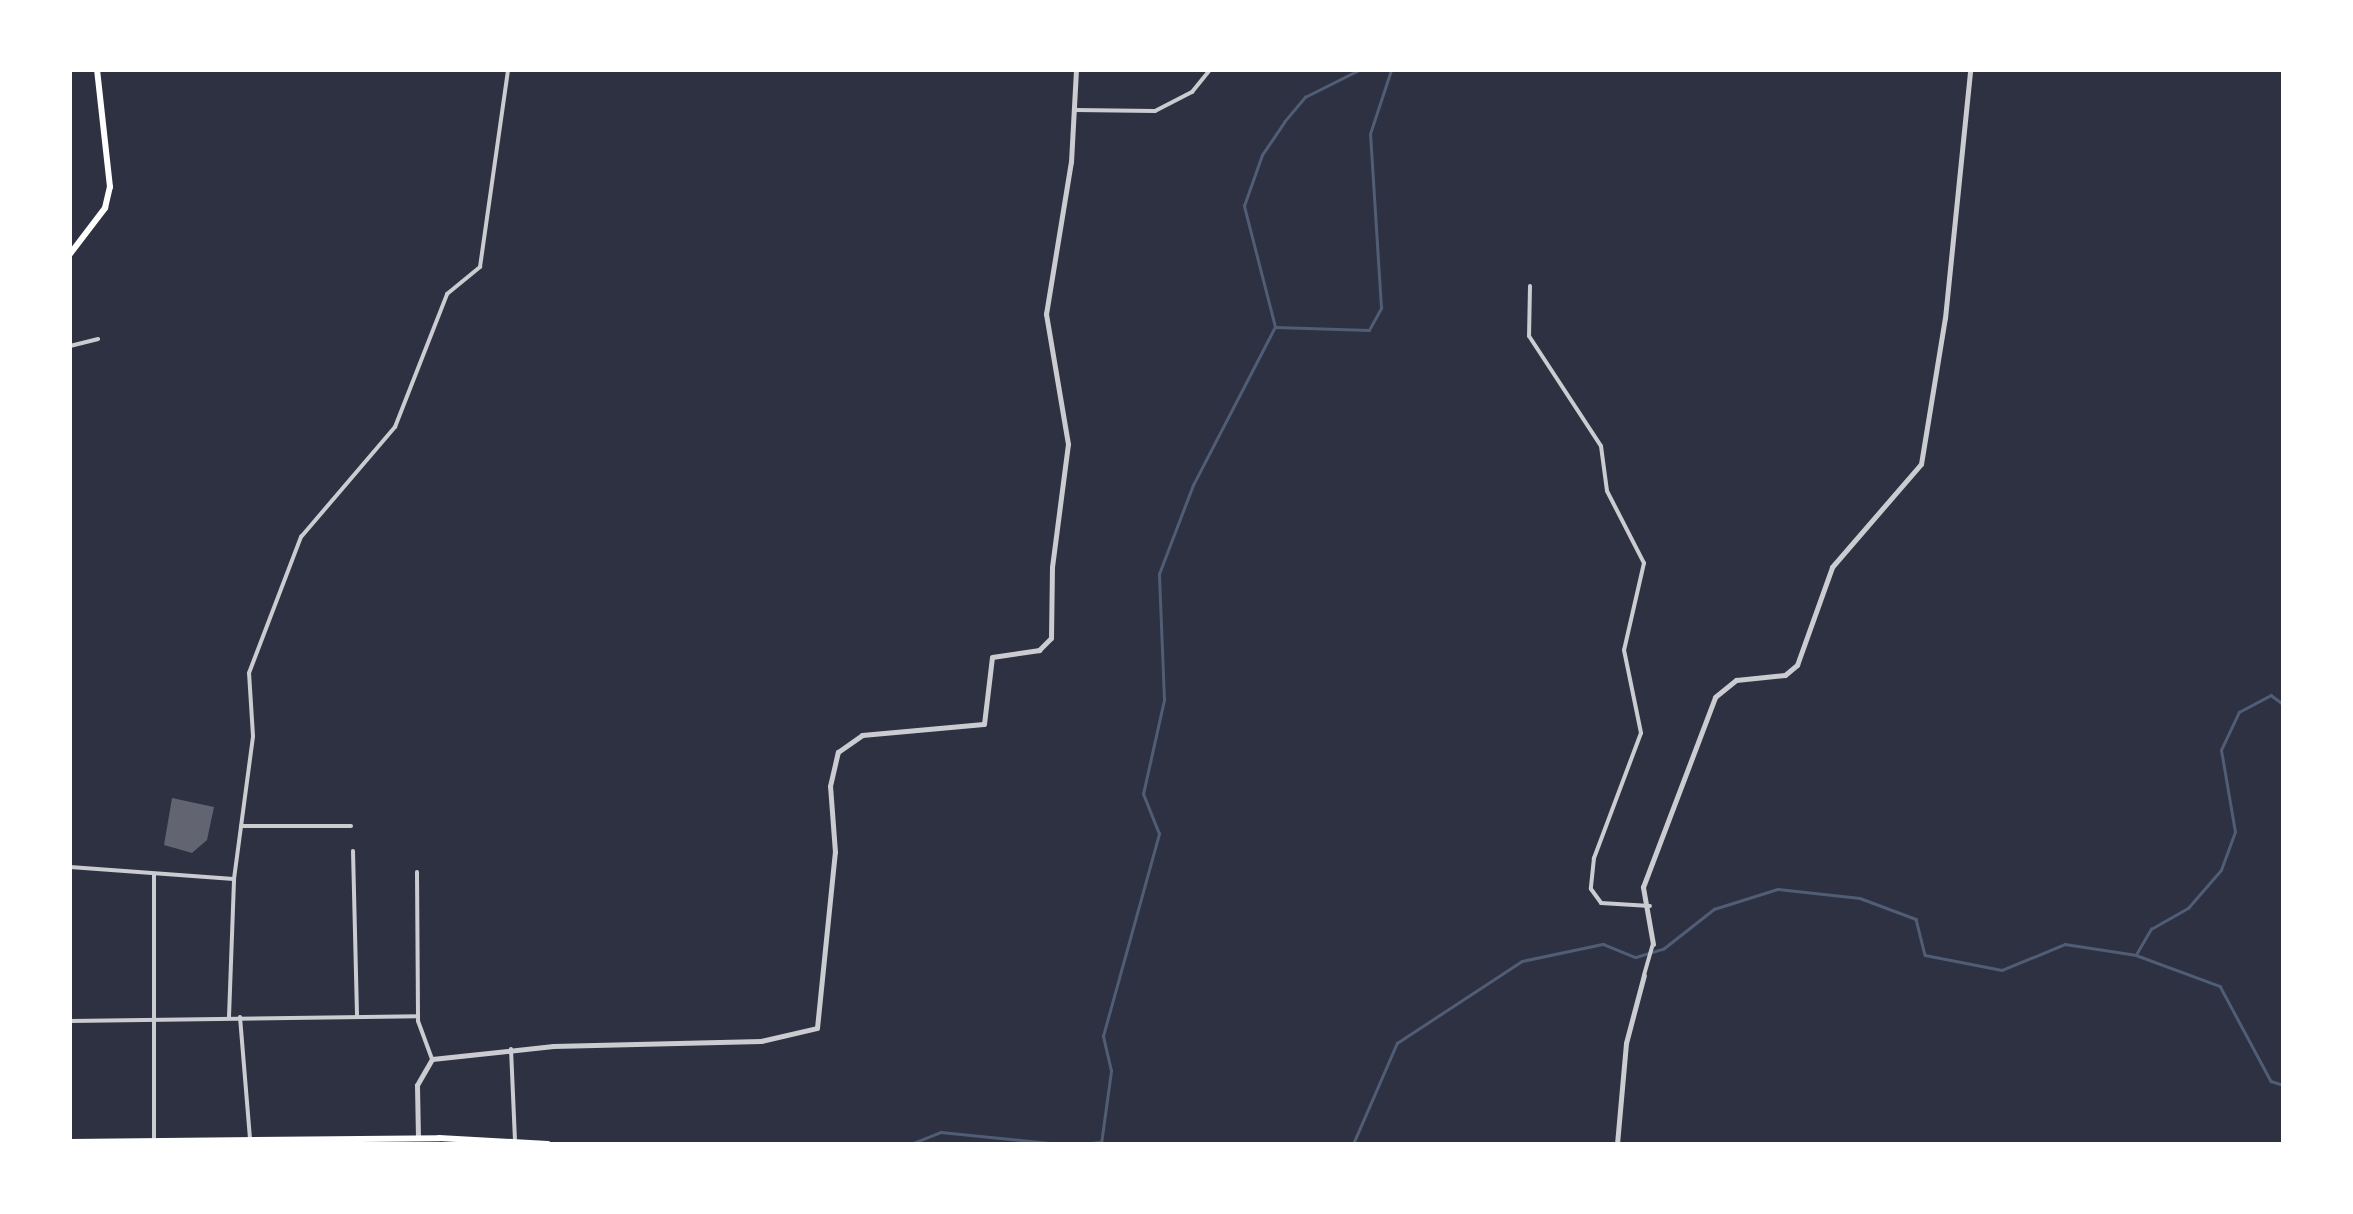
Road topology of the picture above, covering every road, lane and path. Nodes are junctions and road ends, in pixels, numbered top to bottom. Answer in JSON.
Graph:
{"nodes":[{"id":1,"x":97,"y":70,"type":"edge"},
{"id":2,"x":508,"y":70,"type":"edge"},
{"id":3,"x":1076,"y":70,"type":"edge"},
{"id":4,"x":1210,"y":70,"type":"edge"},
{"id":5,"x":1970,"y":70,"type":"edge"},
{"id":6,"x":1074,"y":110,"type":"junction"},
{"id":7,"x":70,"y":254,"type":"edge"},
{"id":8,"x":1530,"y":286,"type":"dead end"},
{"id":9,"x":98,"y":339,"type":"dead end"},
{"id":10,"x":70,"y":346,"type":"edge"},
{"id":11,"x":241,"y":826,"type":"junction"},
{"id":12,"x":351,"y":826,"type":"dead end"},
{"id":13,"x":353,"y":851,"type":"dead end"},
{"id":14,"x":70,"y":867,"type":"edge"},
{"id":15,"x":417,"y":872,"type":"dead end"},
{"id":16,"x":154,"y":874,"type":"junction"},
{"id":17,"x":234,"y":879,"type":"junction"},
{"id":18,"x":1650,"y":906,"type":"junction"},
{"id":19,"x":1653,"y":944,"type":"joint"},
{"id":20,"x":1644,"y":976,"type":"joint"},
{"id":21,"x":357,"y":1016,"type":"junction"},
{"id":22,"x":418,"y":1016,"type":"junction"},
{"id":23,"x":229,"y":1017,"type":"junction"},
{"id":24,"x":240,"y":1017,"type":"junction"},
{"id":25,"x":154,"y":1018,"type":"junction"},
{"id":26,"x":70,"y":1021,"type":"edge"},
{"id":27,"x":511,"y":1049,"type":"junction"},
{"id":28,"x":432,"y":1059,"type":"junction"},
{"id":29,"x":250,"y":1138,"type":"junction"},
{"id":30,"x":418,"y":1138,"type":"junction"},
{"id":31,"x":516,"y":1139,"type":"junction"},
{"id":32,"x":276,"y":1141,"type":"edge"},
{"id":33,"x":70,"y":1142,"type":"edge"},
{"id":34,"x":153,"y":1142,"type":"edge"},
{"id":35,"x":548,"y":1144,"type":"edge"},
{"id":36,"x":1617,"y":1144,"type":"edge"}],
"edges":[{"from":1,"to":7,"type":"main road"},
{"from":2,"to":11,"type":"street"},
{"from":3,"to":6,"type":"street"},
{"from":4,"to":6,"type":"street"},
{"from":5,"to":18,"type":"street"},
{"from":6,"to":27,"type":"street"},
{"from":8,"to":18,"type":"street"},
{"from":9,"to":10,"type":"street"},
{"from":11,"to":12,"type":"street"},
{"from":11,"to":17,"type":"street"},
{"from":13,"to":21,"type":"street"},
{"from":14,"to":16,"type":"street"},
{"from":15,"to":22,"type":"street"},
{"from":16,"to":17,"type":"street"},
{"from":16,"to":25,"type":"street"},
{"from":17,"to":23,"type":"street"},
{"from":18,"to":19,"type":"street"},
{"from":19,"to":20,"type":"street"},
{"from":20,"to":36,"type":"street"},
{"from":21,"to":22,"type":"street"},
{"from":21,"to":24,"type":"street"},
{"from":22,"to":28,"type":"street"},
{"from":23,"to":24,"type":"street"},
{"from":23,"to":25,"type":"street"},
{"from":24,"to":29,"type":"street"},
{"from":25,"to":26,"type":"street"},
{"from":25,"to":34,"type":"street"},
{"from":27,"to":28,"type":"street"},
{"from":27,"to":31,"type":"street"},
{"from":28,"to":30,"type":"street"},
{"from":29,"to":32,"type":"main road"},
{"from":29,"to":34,"type":"main road"},
{"from":30,"to":31,"type":"main road"},
{"from":30,"to":32,"type":"main road"},
{"from":31,"to":35,"type":"main road"},
{"from":33,"to":34,"type":"main road"}]}
